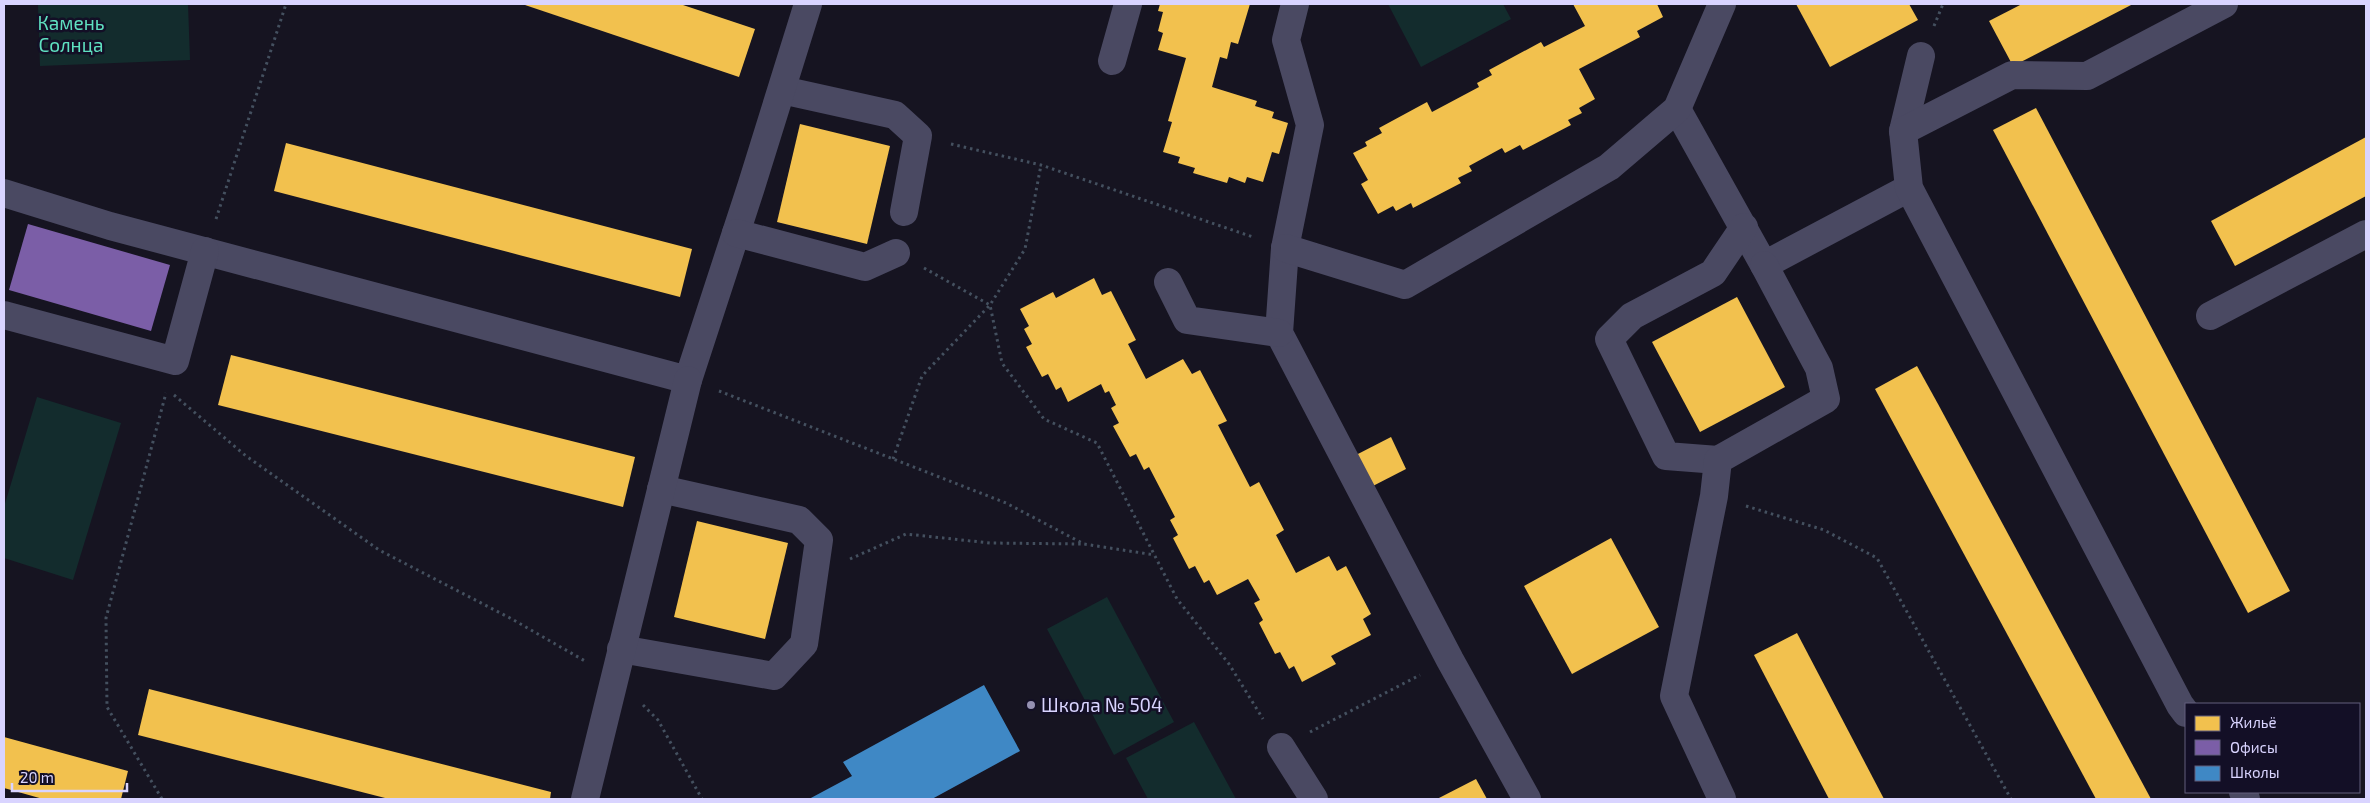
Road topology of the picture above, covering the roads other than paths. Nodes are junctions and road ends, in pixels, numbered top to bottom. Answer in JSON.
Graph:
{"nodes":[{"id":1,"x":808,"y":4,"type":"edge"},
{"id":2,"x":1128,"y":4,"type":"edge"},
{"id":3,"x":1295,"y":4,"type":"edge"},
{"id":4,"x":1722,"y":4,"type":"edge"},
{"id":5,"x":2224,"y":4,"type":"edge"},
{"id":6,"x":1921,"y":56,"type":"dead end"},
{"id":7,"x":1112,"y":62,"type":"dead end"},
{"id":8,"x":782,"y":90,"type":"junction"},
{"id":9,"x":1677,"y":109,"type":"junction"},
{"id":10,"x":1903,"y":131,"type":"junction"},
{"id":11,"x":1909,"y":188,"type":"junction"},
{"id":12,"x":4,"y":193,"type":"edge"},
{"id":13,"x":904,"y":212,"type":"dead end"},
{"id":14,"x":1744,"y":227,"type":"junction"},
{"id":15,"x":736,"y":233,"type":"junction"},
{"id":16,"x":2366,"y":234,"type":"edge"},
{"id":17,"x":1285,"y":248,"type":"junction"},
{"id":18,"x":205,"y":251,"type":"junction"},
{"id":19,"x":896,"y":253,"type":"road end"},
{"id":20,"x":1764,"y":265,"type":"junction"},
{"id":21,"x":1168,"y":282,"type":"dead end"},
{"id":22,"x":4,"y":315,"type":"edge"},
{"id":23,"x":2210,"y":316,"type":"dead end"},
{"id":24,"x":1279,"y":333,"type":"junction"},
{"id":25,"x":688,"y":380,"type":"junction"},
{"id":26,"x":1718,"y":460,"type":"junction"},
{"id":27,"x":661,"y":489,"type":"junction"},
{"id":28,"x":622,"y":649,"type":"junction"},
{"id":29,"x":2185,"y":711,"type":"edge"},
{"id":30,"x":1281,"y":747,"type":"road end"},
{"id":31,"x":585,"y":799,"type":"edge"},
{"id":32,"x":1314,"y":799,"type":"edge"},
{"id":33,"x":1527,"y":799,"type":"edge"},
{"id":34,"x":1722,"y":799,"type":"edge"}],
"edges":[{"from":1,"to":8,"type":"lane"},
{"from":2,"to":7,"type":"lane"},
{"from":3,"to":17,"type":"lane"},
{"from":4,"to":9,"type":"lane"},
{"from":5,"to":10,"type":"lane"},
{"from":6,"to":10,"type":"lane"},
{"from":8,"to":13,"type":"lane"},
{"from":8,"to":15,"type":"lane"},
{"from":9,"to":14,"type":"lane"},
{"from":9,"to":17,"type":"lane"},
{"from":10,"to":11,"type":"lane"},
{"from":11,"to":20,"type":"lane"},
{"from":11,"to":29,"type":"lane"},
{"from":12,"to":18,"type":"lane"},
{"from":14,"to":20,"type":"lane"},
{"from":14,"to":26,"type":"lane"},
{"from":15,"to":19,"type":"lane"},
{"from":15,"to":25,"type":"lane"},
{"from":16,"to":23,"type":"lane"},
{"from":17,"to":24,"type":"lane"},
{"from":18,"to":22,"type":"lane"},
{"from":18,"to":25,"type":"lane"},
{"from":20,"to":26,"type":"lane"},
{"from":21,"to":24,"type":"lane"},
{"from":24,"to":33,"type":"lane"},
{"from":25,"to":27,"type":"lane"},
{"from":26,"to":34,"type":"lane"},
{"from":27,"to":28,"type":"lane"},
{"from":27,"to":28,"type":"lane"},
{"from":28,"to":31,"type":"lane"},
{"from":30,"to":32,"type":"lane"}]}
